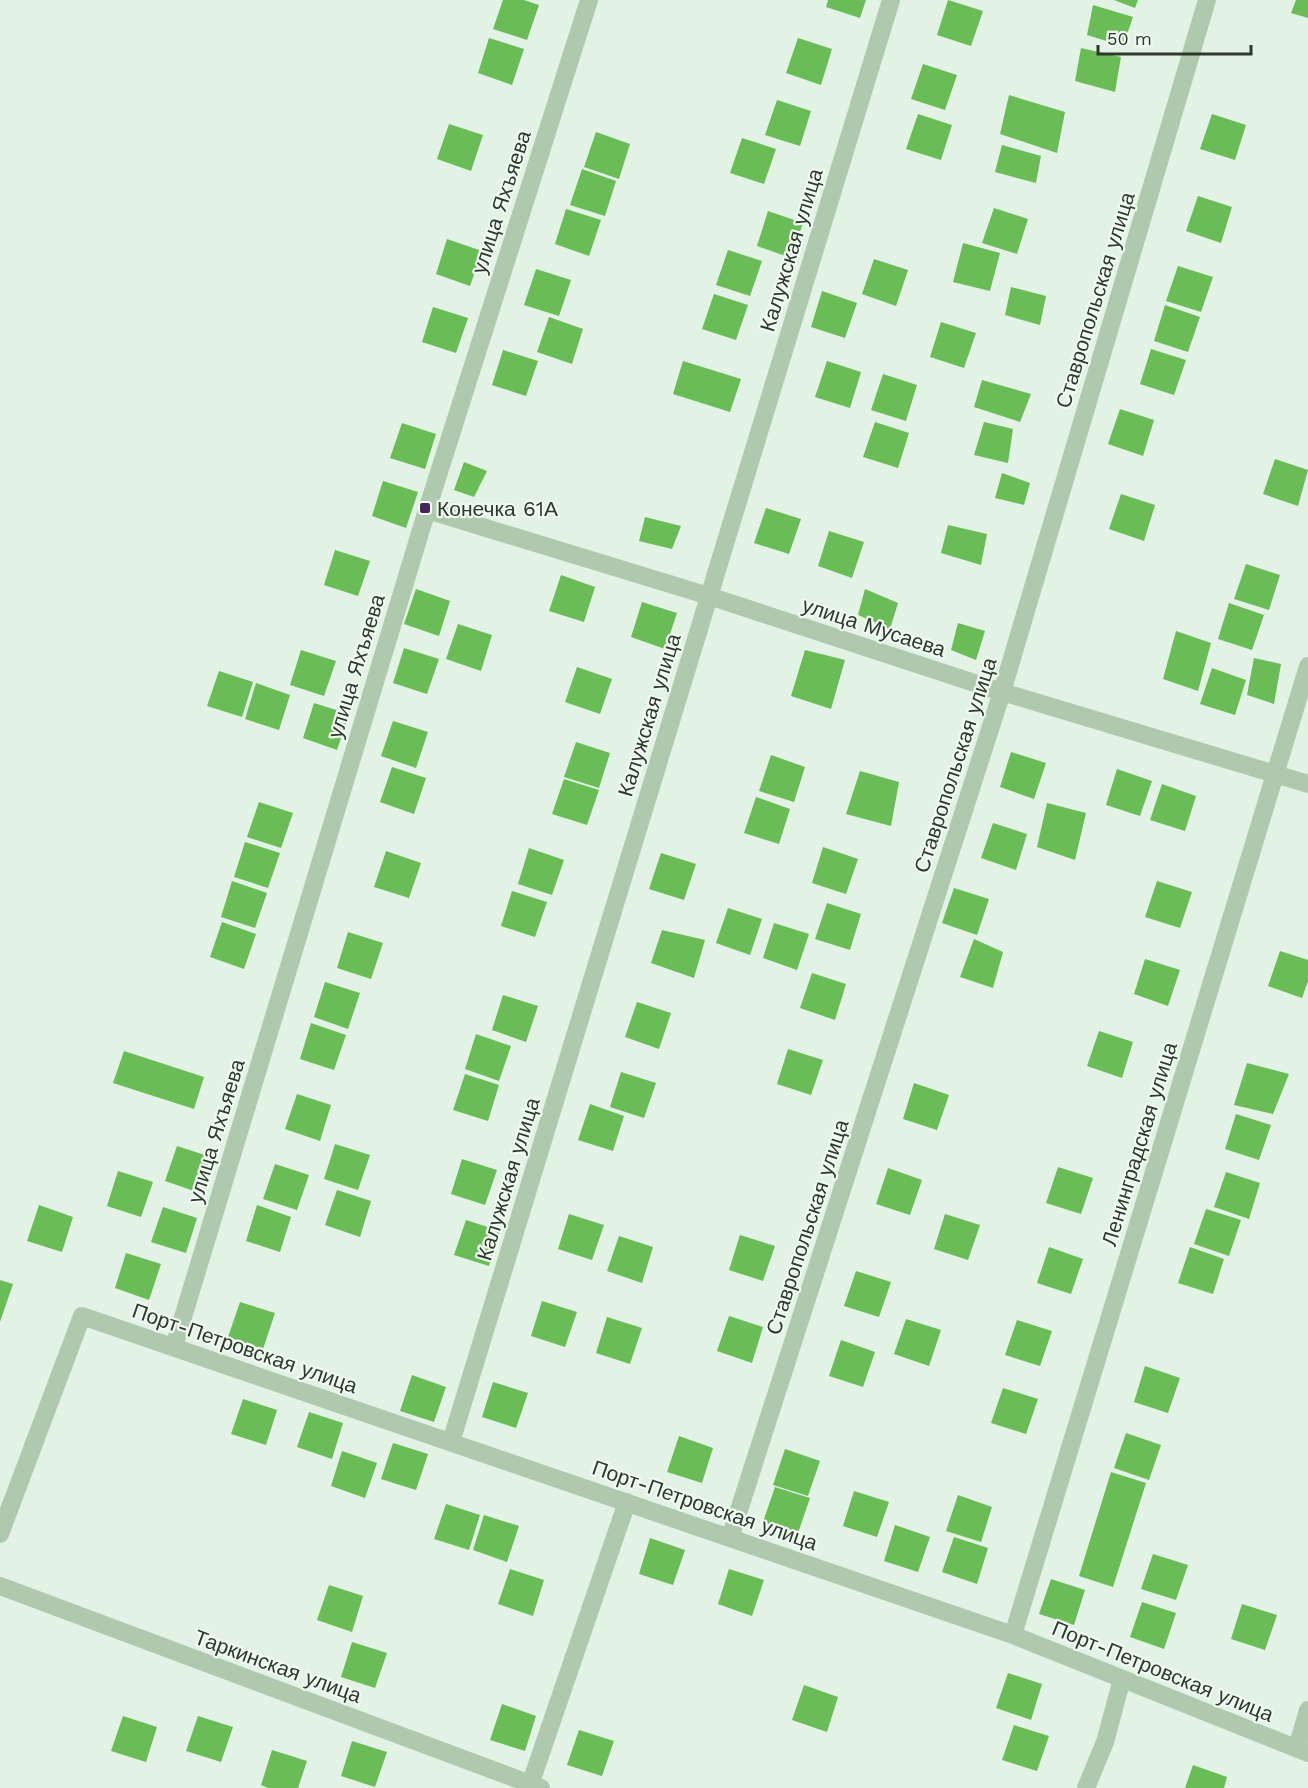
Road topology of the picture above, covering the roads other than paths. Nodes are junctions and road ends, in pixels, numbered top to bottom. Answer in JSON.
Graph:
{"nodes":[{"id":1,"x":589,"y":0,"type":"edge"},
{"id":2,"x":891,"y":0,"type":"edge"},
{"id":3,"x":1207,"y":0,"type":"edge"},
{"id":4,"x":427,"y":510,"type":"junction"},
{"id":5,"x":709,"y":596,"type":"junction"},
{"id":6,"x":1308,"y":666,"type":"edge"},
{"id":7,"x":1002,"y":692,"type":"junction"},
{"id":8,"x":1275,"y":774,"type":"junction"},
{"id":9,"x":1308,"y":784,"type":"edge"},
{"id":10,"x":174,"y":1347,"type":"junction"},
{"id":11,"x":451,"y":1442,"type":"junction"},
{"id":12,"x":627,"y":1502,"type":"junction"},
{"id":13,"x":0,"y":1534,"type":"edge"},
{"id":14,"x":730,"y":1538,"type":"junction"},
{"id":15,"x":0,"y":1586,"type":"edge"},
{"id":16,"x":1013,"y":1635,"type":"junction"},
{"id":17,"x":1122,"y":1678,"type":"junction"},
{"id":18,"x":1308,"y":1710,"type":"edge"},
{"id":19,"x":1302,"y":1750,"type":"edge"},
{"id":20,"x":533,"y":1787,"type":"edge"},
{"id":21,"x":1086,"y":1788,"type":"edge"}],
"edges":[{"from":1,"to":4,"type":"street","name":"улица Яхъяева"},
{"from":2,"to":5,"type":"street","name":"Калужская улица"},
{"from":3,"to":7,"type":"street","name":"Ставропольская улица"},
{"from":4,"to":5,"type":"street","name":"улица Мусаева"},
{"from":4,"to":10,"type":"street","name":"улица Яхъяева"},
{"from":5,"to":7,"type":"street","name":"улица Мусаева"},
{"from":5,"to":11,"type":"street","name":"Калужская улица"},
{"from":6,"to":8,"type":"street","name":"Ленинградская улица"},
{"from":7,"to":8,"type":"street","name":"улица Мусаева"},
{"from":7,"to":14,"type":"street","name":"Ставропольская улица"},
{"from":8,"to":9,"type":"street","name":"улица Мусаева"},
{"from":8,"to":16,"type":"street","name":"Ленинградская улица"},
{"from":10,"to":11,"type":"street","name":"Порт-Петровская улица"},
{"from":10,"to":13,"type":"street","name":"Порт-Петровская улица"},
{"from":11,"to":12,"type":"street","name":"Порт-Петровская улица"},
{"from":12,"to":14,"type":"street","name":"Порт-Петровская улица"},
{"from":12,"to":20,"type":"street"},
{"from":14,"to":16,"type":"street","name":"Порт-Петровская улица"},
{"from":15,"to":20,"type":"street","name":"Таркинская улица"},
{"from":16,"to":17,"type":"street","name":"Порт-Петровская улица"},
{"from":17,"to":19,"type":"street","name":"Порт-Петровская улица"},
{"from":17,"to":21,"type":"street"},
{"from":18,"to":19,"type":"street"}]}
